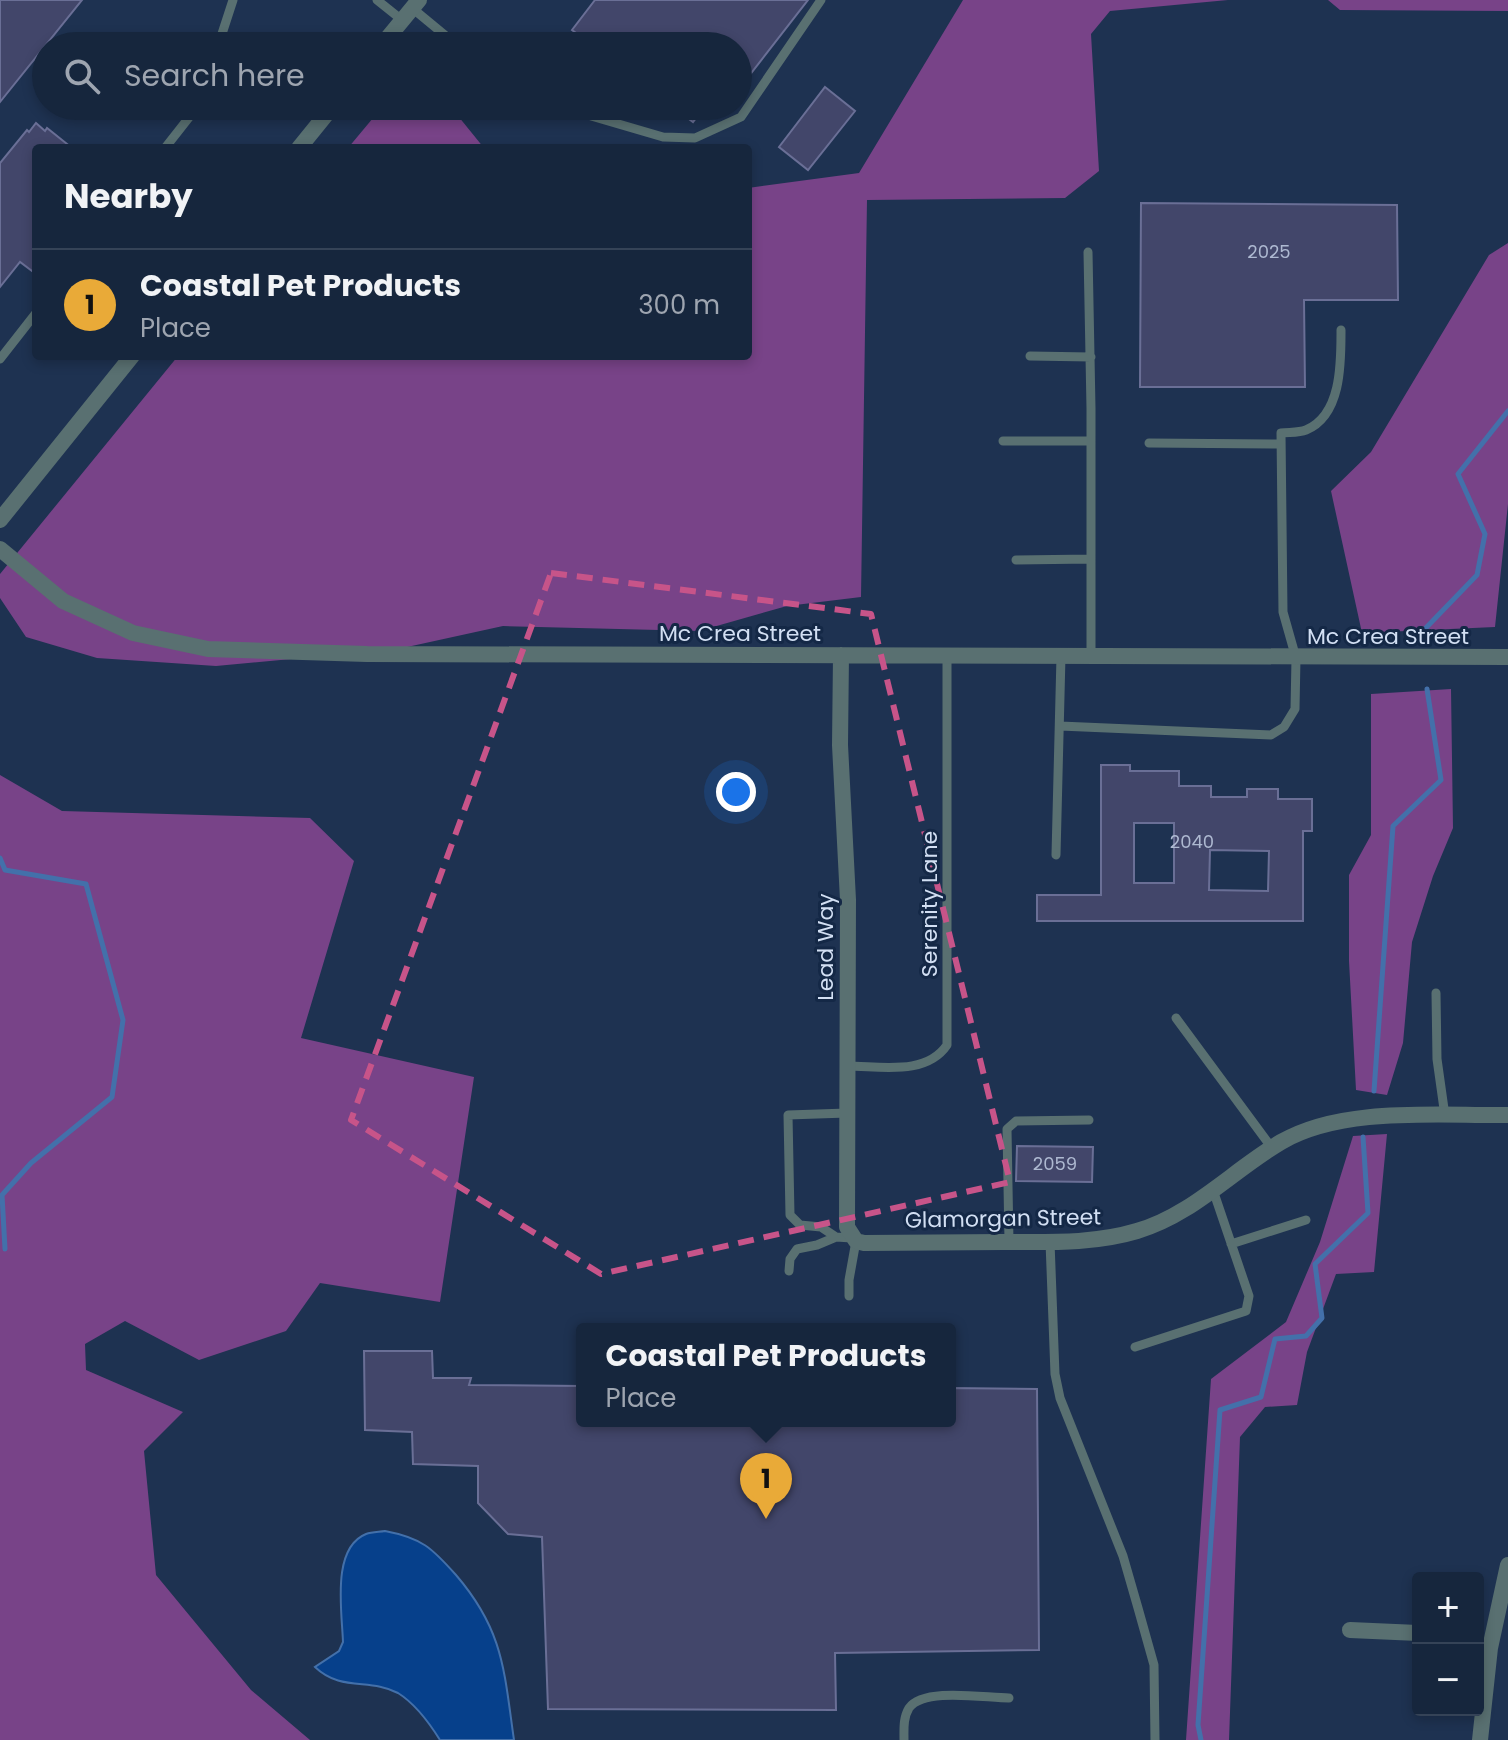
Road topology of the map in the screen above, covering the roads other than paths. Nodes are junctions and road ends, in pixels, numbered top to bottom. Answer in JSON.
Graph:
{"nodes":[{"id":1,"x":233,"y":0,"type":"edge"},
{"id":2,"x":377,"y":0,"type":"edge"},
{"id":3,"x":821,"y":0,"type":"edge"},
{"id":4,"x":411,"y":9,"type":"edge"},
{"id":5,"x":223,"y":32,"type":"edge"},
{"id":6,"x":392,"y":32,"type":"edge"},
{"id":7,"x":440,"y":32,"type":"edge"},
{"id":8,"x":752,"y":101,"type":"edge"},
{"id":9,"x":187,"y":120,"type":"edge"},
{"id":10,"x":322,"y":120,"type":"edge"},
{"id":11,"x":605,"y":120,"type":"edge"},
{"id":12,"x":734,"y":120,"type":"edge"},
{"id":13,"x":168,"y":144,"type":"edge"},
{"id":14,"x":302,"y":144,"type":"edge"},
{"id":15,"x":1088,"y":252,"type":"dead end"},
{"id":16,"x":32,"y":318,"type":"edge"},
{"id":17,"x":1341,"y":330,"type":"dead end"},
{"id":18,"x":1030,"y":356,"type":"dead end"},
{"id":19,"x":1091,"y":357,"type":"junction"},
{"id":20,"x":0,"y":359,"type":"edge"},
{"id":21,"x":129,"y":360,"type":"edge"},
{"id":22,"x":1003,"y":441,"type":"dead end"},
{"id":23,"x":1091,"y":441,"type":"junction"},
{"id":24,"x":1149,"y":443,"type":"dead end"},
{"id":25,"x":1281,"y":444,"type":"junction"},
{"id":26,"x":0,"y":520,"type":"edge"},
{"id":27,"x":0,"y":549,"type":"edge"},
{"id":28,"x":1091,"y":559,"type":"junction"},
{"id":29,"x":1016,"y":560,"type":"dead end"},
{"id":30,"x":841,"y":655,"type":"junction"},
{"id":31,"x":947,"y":655,"type":"junction"},
{"id":32,"x":1061,"y":656,"type":"junction"},
{"id":33,"x":1091,"y":656,"type":"junction"},
{"id":34,"x":1508,"y":657,"type":"edge"},
{"id":35,"x":1296,"y":658,"type":"junction"},
{"id":36,"x":1060,"y":726,"type":"junction"},
{"id":37,"x":1056,"y":855,"type":"dead end"},
{"id":38,"x":1436,"y":993,"type":"dead end"},
{"id":39,"x":1176,"y":1018,"type":"dead end"},
{"id":40,"x":847,"y":1066,"type":"junction"},
{"id":41,"x":847,"y":1113,"type":"junction"},
{"id":42,"x":1508,"y":1115,"type":"edge"},
{"id":43,"x":1445,"y":1116,"type":"junction"},
{"id":44,"x":1089,"y":1120,"type":"dead end"},
{"id":45,"x":1272,"y":1148,"type":"junction"},
{"id":46,"x":1213,"y":1190,"type":"junction"},
{"id":47,"x":1306,"y":1220,"type":"dead end"},
{"id":48,"x":848,"y":1239,"type":"junction"},
{"id":49,"x":1009,"y":1242,"type":"junction"},
{"id":50,"x":1050,"y":1242,"type":"junction"},
{"id":51,"x":1231,"y":1244,"type":"junction"},
{"id":52,"x":789,"y":1271,"type":"dead end"},
{"id":53,"x":849,"y":1296,"type":"dead end"},
{"id":54,"x":1135,"y":1347,"type":"dead end"},
{"id":55,"x":1508,"y":1565,"type":"edge"},
{"id":56,"x":1350,"y":1630,"type":"dead end"},
{"id":57,"x":1412,"y":1633,"type":"edge"},
{"id":58,"x":1485,"y":1636,"type":"edge"},
{"id":59,"x":1009,"y":1698,"type":"dead end"},
{"id":60,"x":904,"y":1740,"type":"edge"},
{"id":61,"x":1155,"y":1740,"type":"edge"},
{"id":62,"x":1480,"y":1740,"type":"edge"}],
"edges":[{"from":1,"to":5,"type":"lane"},
{"from":2,"to":4,"type":"lane"},
{"from":3,"to":8,"type":"lane"},
{"from":4,"to":6,"type":"street"},
{"from":4,"to":7,"type":"lane"},
{"from":9,"to":13,"type":"lane"},
{"from":10,"to":14,"type":"street"},
{"from":11,"to":12,"type":"lane"},
{"from":15,"to":19,"type":"lane"},
{"from":16,"to":20,"type":"lane"},
{"from":17,"to":25,"type":"lane"},
{"from":18,"to":19,"type":"lane"},
{"from":19,"to":23,"type":"lane"},
{"from":21,"to":26,"type":"street"},
{"from":22,"to":23,"type":"lane"},
{"from":23,"to":28,"type":"lane"},
{"from":24,"to":25,"type":"lane"},
{"from":25,"to":35,"type":"lane"},
{"from":27,"to":30,"type":"street","name":"Mc Crea Street"},
{"from":28,"to":29,"type":"lane"},
{"from":28,"to":33,"type":"lane"},
{"from":30,"to":31,"type":"street","name":"Mc Crea Street"},
{"from":30,"to":40,"type":"street","name":"Lead Way"},
{"from":31,"to":32,"type":"street","name":"Mc Crea Street"},
{"from":31,"to":40,"type":"lane","name":"Serenity Lane"},
{"from":32,"to":33,"type":"street","name":"Mc Crea Street"},
{"from":32,"to":36,"type":"lane"},
{"from":33,"to":35,"type":"street","name":"Mc Crea Street"},
{"from":34,"to":35,"type":"street","name":"Mc Crea Street"},
{"from":35,"to":36,"type":"lane"},
{"from":36,"to":37,"type":"lane"},
{"from":38,"to":43,"type":"lane"},
{"from":39,"to":45,"type":"lane"},
{"from":40,"to":41,"type":"street","name":"Lead Way"},
{"from":41,"to":48,"type":"street","name":"Lead Way"},
{"from":41,"to":48,"type":"lane"},
{"from":42,"to":43,"type":"street","name":"Glamorgan Street"},
{"from":43,"to":45,"type":"street","name":"Glamorgan Street"},
{"from":44,"to":49,"type":"lane"},
{"from":45,"to":46,"type":"street","name":"Glamorgan Street"},
{"from":46,"to":50,"type":"street","name":"Glamorgan Street"},
{"from":46,"to":51,"type":"lane"},
{"from":47,"to":51,"type":"lane"},
{"from":48,"to":49,"type":"street","name":"Glamorgan Street"},
{"from":48,"to":52,"type":"lane"},
{"from":48,"to":53,"type":"lane"},
{"from":49,"to":50,"type":"street","name":"Glamorgan Street"},
{"from":50,"to":61,"type":"lane"},
{"from":51,"to":54,"type":"lane"},
{"from":55,"to":58,"type":"street"},
{"from":56,"to":57,"type":"street"},
{"from":58,"to":62,"type":"street"},
{"from":59,"to":60,"type":"lane"}]}
